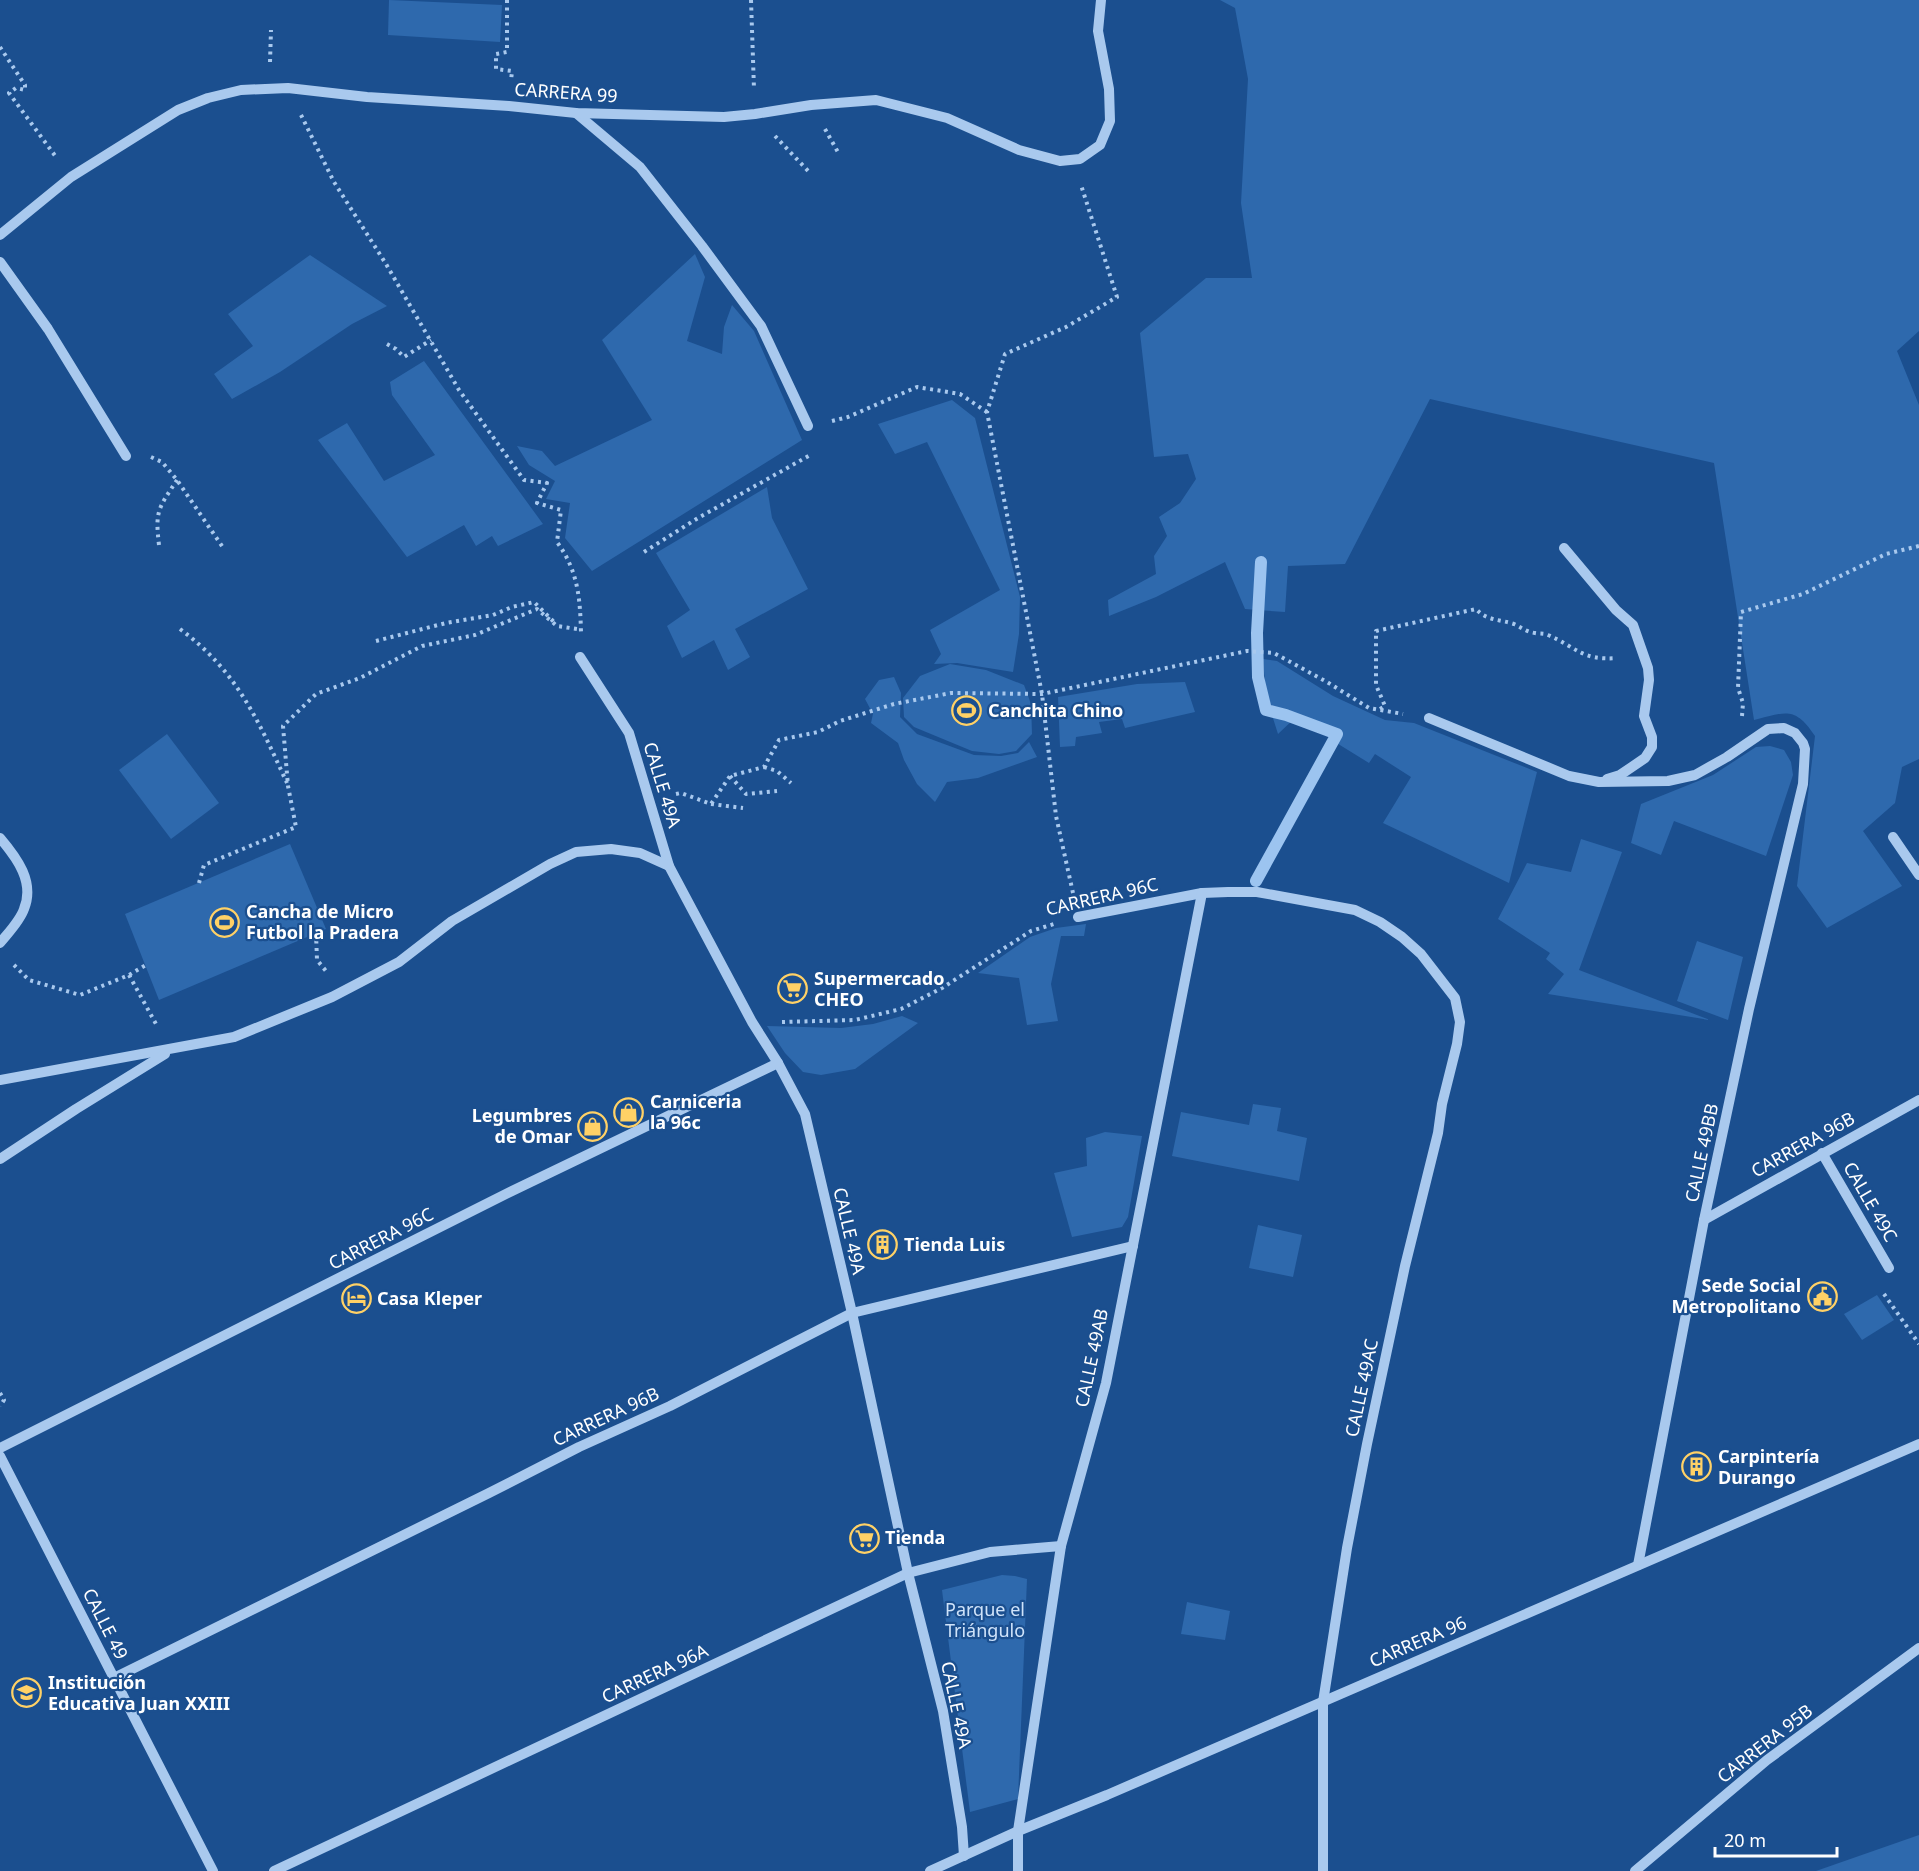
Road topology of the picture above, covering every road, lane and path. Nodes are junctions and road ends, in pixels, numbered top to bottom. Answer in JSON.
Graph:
{"nodes":[{"id":1,"x":507,"y":0,"type":"edge"},
{"id":2,"x":751,"y":0,"type":"edge"},
{"id":3,"x":1101,"y":0,"type":"edge"},
{"id":4,"x":0,"y":47,"type":"edge"},
{"id":5,"x":288,"y":88,"type":"junction"},
{"id":6,"x":509,"y":105,"type":"junction"},
{"id":7,"x":576,"y":113,"type":"junction"},
{"id":8,"x":754,"y":114,"type":"junction"},
{"id":9,"x":1072,"y":159,"type":"junction"},
{"id":10,"x":810,"y":173,"type":"dead end"},
{"id":11,"x":71,"y":177,"type":"junction"},
{"id":12,"x":0,"y":235,"type":"edge"},
{"id":13,"x":0,"y":262,"type":"edge"},
{"id":14,"x":431,"y":340,"type":"junction"},
{"id":15,"x":387,"y":344,"type":"dead end"},
{"id":16,"x":987,"y":412,"type":"junction"},
{"id":17,"x":808,"y":426,"type":"joint"},
{"id":18,"x":143,"y":453,"type":"dead end"},
{"id":19,"x":814,"y":453,"type":"dead end"},
{"id":20,"x":126,"y":456,"type":"dead end"},
{"id":21,"x":177,"y":480,"type":"junction"},
{"id":22,"x":159,"y":545,"type":"dead end"},
{"id":23,"x":1919,"y":546,"type":"edge"},
{"id":24,"x":1564,"y":548,"type":"dead end"},
{"id":25,"x":224,"y":549,"type":"dead end"},
{"id":26,"x":644,"y":552,"type":"dead end"},
{"id":27,"x":557,"y":626,"type":"junction"},
{"id":28,"x":180,"y":629,"type":"dead end"},
{"id":29,"x":581,"y":630,"type":"junction"},
{"id":30,"x":376,"y":641,"type":"dead end"},
{"id":31,"x":580,"y":657,"type":"joint"},
{"id":32,"x":1648,"y":668,"type":"junction"},
{"id":33,"x":1738,"y":688,"type":"dead end"},
{"id":34,"x":1042,"y":694,"type":"junction"},
{"id":35,"x":1379,"y":710,"type":"junction"},
{"id":36,"x":1429,"y":718,"type":"joint"},
{"id":37,"x":764,"y":767,"type":"junction"},
{"id":38,"x":730,"y":776,"type":"junction"},
{"id":39,"x":1599,"y":782,"type":"junction"},
{"id":40,"x":791,"y":783,"type":"dead end"},
{"id":41,"x":288,"y":786,"type":"junction"},
{"id":42,"x":777,"y":791,"type":"dead end"},
{"id":43,"x":648,"y":797,"type":"junction"},
{"id":44,"x":711,"y":804,"type":"junction"},
{"id":45,"x":743,"y":808,"type":"dead end"},
{"id":46,"x":1893,"y":837,"type":"dead end"},
{"id":47,"x":0,"y":838,"type":"edge"},
{"id":48,"x":669,"y":866,"type":"junction"},
{"id":49,"x":1919,"y":875,"type":"edge"},
{"id":50,"x":199,"y":883,"type":"dead end"},
{"id":51,"x":1202,"y":893,"type":"junction"},
{"id":52,"x":1078,"y":917,"type":"junction"},
{"id":53,"x":316,"y":933,"type":"dead end"},
{"id":54,"x":1402,"y":937,"type":"joint"},
{"id":55,"x":0,"y":943,"type":"edge"},
{"id":56,"x":7,"y":957,"type":"dead end"},
{"id":57,"x":146,"y":965,"type":"dead end"},
{"id":58,"x":129,"y":975,"type":"junction"},
{"id":59,"x":332,"y":997,"type":"junction"},
{"id":60,"x":752,"y":1022,"type":"junction"},
{"id":61,"x":170,"y":1050,"type":"junction"},
{"id":62,"x":778,"y":1063,"type":"junction"},
{"id":63,"x":0,"y":1080,"type":"edge"},
{"id":64,"x":1919,"y":1100,"type":"edge"},
{"id":65,"x":1822,"y":1153,"type":"junction"},
{"id":66,"x":0,"y":1159,"type":"edge"},
{"id":67,"x":1704,"y":1220,"type":"junction"},
{"id":68,"x":1133,"y":1246,"type":"junction"},
{"id":69,"x":1889,"y":1268,"type":"joint"},
{"id":70,"x":852,"y":1312,"type":"junction"},
{"id":71,"x":1919,"y":1344,"type":"edge"},
{"id":72,"x":0,"y":1393,"type":"edge"},
{"id":73,"x":0,"y":1406,"type":"edge"},
{"id":74,"x":1919,"y":1444,"type":"edge"},
{"id":75,"x":0,"y":1448,"type":"edge"},
{"id":76,"x":0,"y":1456,"type":"edge"},
{"id":77,"x":1061,"y":1546,"type":"junction"},
{"id":78,"x":1638,"y":1566,"type":"junction"},
{"id":79,"x":908,"y":1573,"type":"junction"},
{"id":80,"x":1919,"y":1648,"type":"edge"},
{"id":81,"x":114,"y":1678,"type":"junction"},
{"id":82,"x":1323,"y":1702,"type":"junction"},
{"id":83,"x":1018,"y":1830,"type":"junction"},
{"id":84,"x":964,"y":1856,"type":"junction"},
{"id":85,"x":213,"y":1871,"type":"edge"},
{"id":86,"x":274,"y":1871,"type":"edge"},
{"id":87,"x":930,"y":1871,"type":"edge"},
{"id":88,"x":1018,"y":1871,"type":"edge"},
{"id":89,"x":1323,"y":1871,"type":"edge"},
{"id":90,"x":1635,"y":1871,"type":"edge"}],
"edges":[{"from":1,"to":6,"type":"path"},
{"from":2,"to":8,"type":"path"},
{"from":3,"to":9,"type":"street"},
{"from":4,"to":11,"type":"path"},
{"from":5,"to":6,"type":"street","name":"CARRERA 99"},
{"from":5,"to":11,"type":"street","name":"CARRERA 99"},
{"from":5,"to":14,"type":"path"},
{"from":6,"to":7,"type":"street","name":"CARRERA 99"},
{"from":7,"to":8,"type":"street","name":"CARRERA 99"},
{"from":7,"to":17,"type":"street"},
{"from":8,"to":9,"type":"street","name":"CARRERA 99"},
{"from":8,"to":10,"type":"path"},
{"from":9,"to":16,"type":"path"},
{"from":11,"to":12,"type":"street","name":"CARRERA 99"},
{"from":13,"to":20,"type":"street"},
{"from":14,"to":15,"type":"path"},
{"from":14,"to":29,"type":"path"},
{"from":16,"to":17,"type":"path"},
{"from":16,"to":34,"type":"path"},
{"from":18,"to":21,"type":"path"},
{"from":19,"to":26,"type":"path"},
{"from":21,"to":22,"type":"path"},
{"from":21,"to":25,"type":"path"},
{"from":23,"to":33,"type":"path"},
{"from":24,"to":32,"type":"street"},
{"from":27,"to":29,"type":"path"},
{"from":27,"to":30,"type":"path"},
{"from":27,"to":41,"type":"path"},
{"from":28,"to":41,"type":"path"},
{"from":29,"to":31,"type":"path"},
{"from":31,"to":43,"type":"street","name":"CALLE 49A"},
{"from":32,"to":35,"type":"path"},
{"from":32,"to":39,"type":"street"},
{"from":34,"to":35,"type":"path"},
{"from":34,"to":37,"type":"path"},
{"from":34,"to":52,"type":"path"},
{"from":35,"to":36,"type":"path"},
{"from":36,"to":39,"type":"street"},
{"from":37,"to":38,"type":"path"},
{"from":37,"to":40,"type":"path"},
{"from":38,"to":42,"type":"path"},
{"from":38,"to":44,"type":"path"},
{"from":39,"to":67,"type":"street","name":"CALLE 49BB"},
{"from":41,"to":50,"type":"path"},
{"from":43,"to":44,"type":"path"},
{"from":43,"to":48,"type":"street","name":"CALLE 49A"},
{"from":44,"to":45,"type":"path"},
{"from":46,"to":49,"type":"street"},
{"from":47,"to":55,"type":"street"},
{"from":48,"to":59,"type":"street"},
{"from":48,"to":60,"type":"street","name":"CALLE 49A"},
{"from":51,"to":52,"type":"street","name":"CARRERA 96C"},
{"from":51,"to":54,"type":"street","name":"CARRERA 96C"},
{"from":51,"to":68,"type":"street","name":"CALLE 49AB"},
{"from":52,"to":60,"type":"path","name":"CARRERA 96C"},
{"from":53,"to":59,"type":"path"},
{"from":54,"to":82,"type":"street","name":"CALLE 49AC"},
{"from":56,"to":58,"type":"path"},
{"from":57,"to":58,"type":"path"},
{"from":58,"to":61,"type":"path"},
{"from":59,"to":61,"type":"street"},
{"from":60,"to":62,"type":"street","name":"CALLE 49A"},
{"from":61,"to":63,"type":"street"},
{"from":61,"to":66,"type":"street"},
{"from":62,"to":70,"type":"street","name":"CALLE 49A"},
{"from":62,"to":75,"type":"street","name":"CARRERA 96C"},
{"from":64,"to":65,"type":"street","name":"CARRERA 96B"},
{"from":65,"to":67,"type":"street","name":"CARRERA 96B"},
{"from":65,"to":69,"type":"street","name":"CALLE 49C"},
{"from":67,"to":78,"type":"street","name":"CALLE 49BB"},
{"from":68,"to":70,"type":"street","name":"CARRERA 96B"},
{"from":68,"to":77,"type":"street","name":"CALLE 49AB"},
{"from":69,"to":71,"type":"path"},
{"from":70,"to":79,"type":"street","name":"CALLE 49A"},
{"from":70,"to":81,"type":"street","name":"CARRERA 96B"},
{"from":72,"to":73,"type":"path"},
{"from":74,"to":78,"type":"street","name":"CARRERA 96"},
{"from":76,"to":81,"type":"street","name":"CALLE 49"},
{"from":77,"to":79,"type":"street","name":"CARRERA 96A"},
{"from":77,"to":83,"type":"street","name":"CALLE 49AB"},
{"from":78,"to":82,"type":"street","name":"CARRERA 96"},
{"from":79,"to":84,"type":"street","name":"CALLE 49A"},
{"from":79,"to":86,"type":"street","name":"CARRERA 96A"},
{"from":80,"to":90,"type":"street","name":"CARRERA 95B"},
{"from":81,"to":85,"type":"street","name":"CALLE 49"},
{"from":82,"to":83,"type":"street","name":"CARRERA 96"},
{"from":82,"to":89,"type":"street","name":"CALLE 49AC"},
{"from":83,"to":84,"type":"street","name":"CARRERA 96"},
{"from":83,"to":88,"type":"street","name":"CALLE 49AB"},
{"from":84,"to":87,"type":"street","name":"CARRERA 96"}]}
